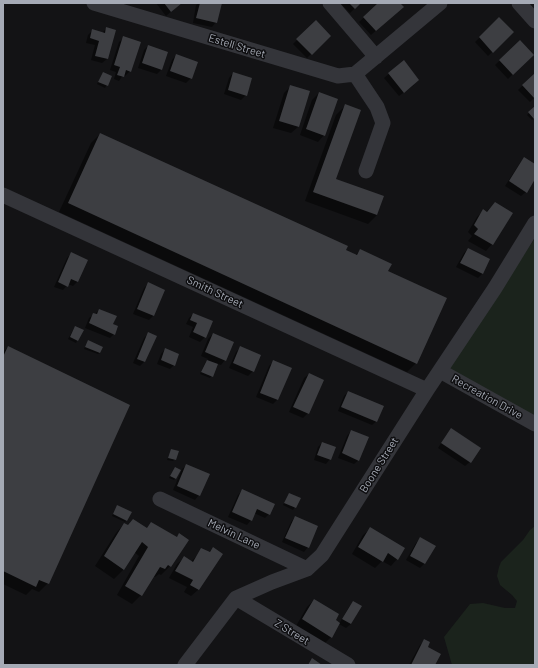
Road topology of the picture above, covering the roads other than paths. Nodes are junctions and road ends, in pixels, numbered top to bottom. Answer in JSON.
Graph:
{"nodes":[{"id":1,"x":94,"y":3,"type":"edge"},
{"id":2,"x":132,"y":3,"type":"edge"},
{"id":3,"x":330,"y":3,"type":"edge"},
{"id":4,"x":440,"y":3,"type":"edge"},
{"id":5,"x":519,"y":3,"type":"edge"},
{"id":6,"x":145,"y":18,"type":"junction"},
{"id":7,"x":535,"y":21,"type":"edge"},
{"id":8,"x":376,"y":57,"type":"junction"},
{"id":9,"x":355,"y":74,"type":"junction"},
{"id":10,"x":366,"y":171,"type":"dead end"},
{"id":11,"x":3,"y":195,"type":"edge"},
{"id":12,"x":535,"y":223,"type":"edge"},
{"id":13,"x":440,"y":370,"type":"junction"},
{"id":14,"x":427,"y":390,"type":"junction"},
{"id":15,"x":535,"y":424,"type":"edge"},
{"id":16,"x":160,"y":499,"type":"dead end"},
{"id":17,"x":307,"y":569,"type":"junction"},
{"id":18,"x":236,"y":598,"type":"junction"},
{"id":19,"x":185,"y":665,"type":"edge"},
{"id":20,"x":348,"y":665,"type":"edge"}],
"edges":[{"from":1,"to":6,"type":"street","name":"Estell Street"},
{"from":2,"to":6,"type":"street"},
{"from":3,"to":8,"type":"street"},
{"from":4,"to":8,"type":"street"},
{"from":5,"to":7,"type":"street"},
{"from":6,"to":9,"type":"street","name":"Estell Street"},
{"from":8,"to":9,"type":"street"},
{"from":9,"to":10,"type":"street"},
{"from":11,"to":14,"type":"street","name":"Smith Street"},
{"from":12,"to":13,"type":"street","name":"Boone Street"},
{"from":13,"to":14,"type":"street","name":"Boone Street"},
{"from":13,"to":15,"type":"street","name":"Recreation Drive"},
{"from":14,"to":17,"type":"street","name":"Boone Street"},
{"from":16,"to":17,"type":"street","name":"Melvin Lane"},
{"from":17,"to":18,"type":"street","name":"Boone Street"},
{"from":18,"to":19,"type":"street","name":"Boone Street"},
{"from":18,"to":20,"type":"street","name":"Z Street"}]}
